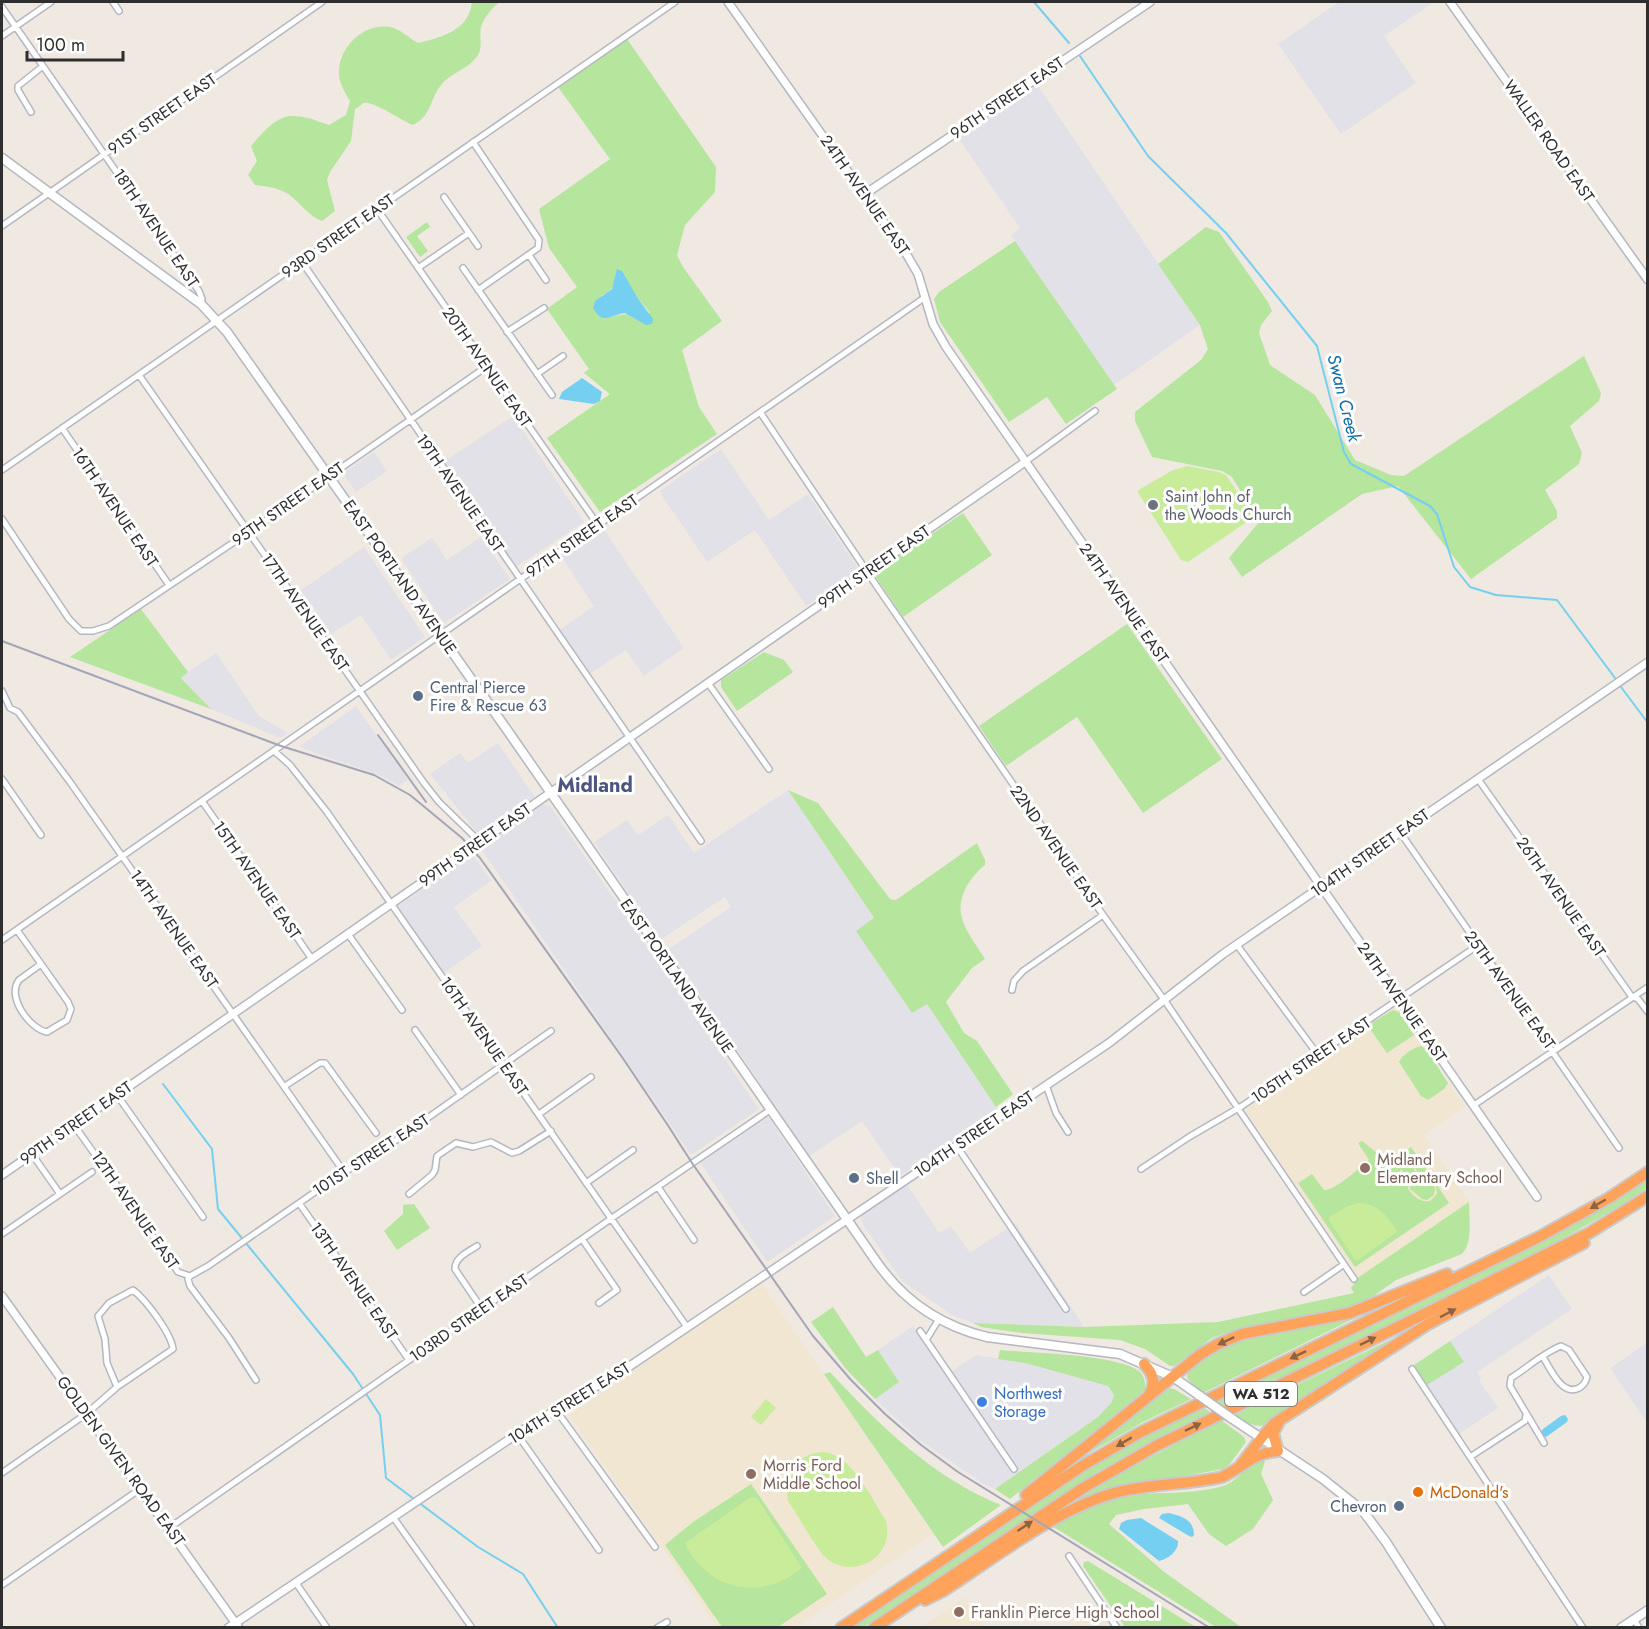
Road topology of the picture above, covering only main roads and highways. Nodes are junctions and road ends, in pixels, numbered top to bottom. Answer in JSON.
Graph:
{"nodes":[{"id":1,"x":2,"y":158,"type":"edge"},
{"id":2,"x":1647,"y":1172,"type":"edge"},
{"id":3,"x":1647,"y":1197,"type":"edge"},
{"id":4,"x":1635,"y":1205,"type":"junction"},
{"id":5,"x":1539,"y":1237,"type":"junction"},
{"id":6,"x":1144,"y":1364,"type":"junction"},
{"id":7,"x":1173,"y":1377,"type":"junction"},
{"id":8,"x":1142,"y":1402,"type":"junction"},
{"id":9,"x":1289,"y":1413,"type":"junction"},
{"id":10,"x":1260,"y":1438,"type":"junction"},
{"id":11,"x":1278,"y":1451,"type":"junction"},
{"id":12,"x":1240,"y":1466,"type":"junction"},
{"id":13,"x":879,"y":1602,"type":"junction"},
{"id":14,"x":1647,"y":1610,"type":"edge"},
{"id":15,"x":889,"y":1617,"type":"junction"},
{"id":16,"x":841,"y":1628,"type":"edge"},
{"id":17,"x":874,"y":1628,"type":"edge"},
{"id":18,"x":1441,"y":1628,"type":"edge"},
{"id":19,"x":1621,"y":1628,"type":"edge"}],
"edges":[{"from":1,"to":6,"type":"main road","name":"EAST PORTLAND AVENUE"},
{"from":2,"to":5,"type":"highway","number":"WA 512","one_way":true},
{"from":3,"to":4,"type":"highway","number":"WA 512"},
{"from":9,"to":4,"type":"highway","one_way":true},
{"from":15,"to":4,"type":"highway","number":"WA 512","one_way":true},
{"from":5,"to":7,"type":"highway","one_way":true},
{"from":5,"to":13,"type":"highway","number":"WA 512","one_way":true},
{"from":6,"to":7,"type":"main road","name":"EAST PORTLAND AVENUE"},
{"from":6,"to":8,"type":"highway"},
{"from":7,"to":8,"type":"highway"},
{"from":7,"to":10,"type":"main road","name":"EAST PORTLAND AVENUE","bridge":true},
{"from":8,"to":13,"type":"highway"},
{"from":9,"to":10,"type":"highway"},
{"from":9,"to":11,"type":"highway"},
{"from":10,"to":11,"type":"main road","name":"EAST PORTLAND AVENUE"},
{"from":10,"to":12,"type":"highway"},
{"from":11,"to":12,"type":"highway"},
{"from":11,"to":18,"type":"main road","name":"EAST PORTLAND AVENUE"},
{"from":12,"to":15,"type":"highway"},
{"from":13,"to":16,"type":"highway","number":"WA 512"},
{"from":14,"to":19,"type":"main road"},
{"from":15,"to":17,"type":"highway","number":"WA 512"}]}
